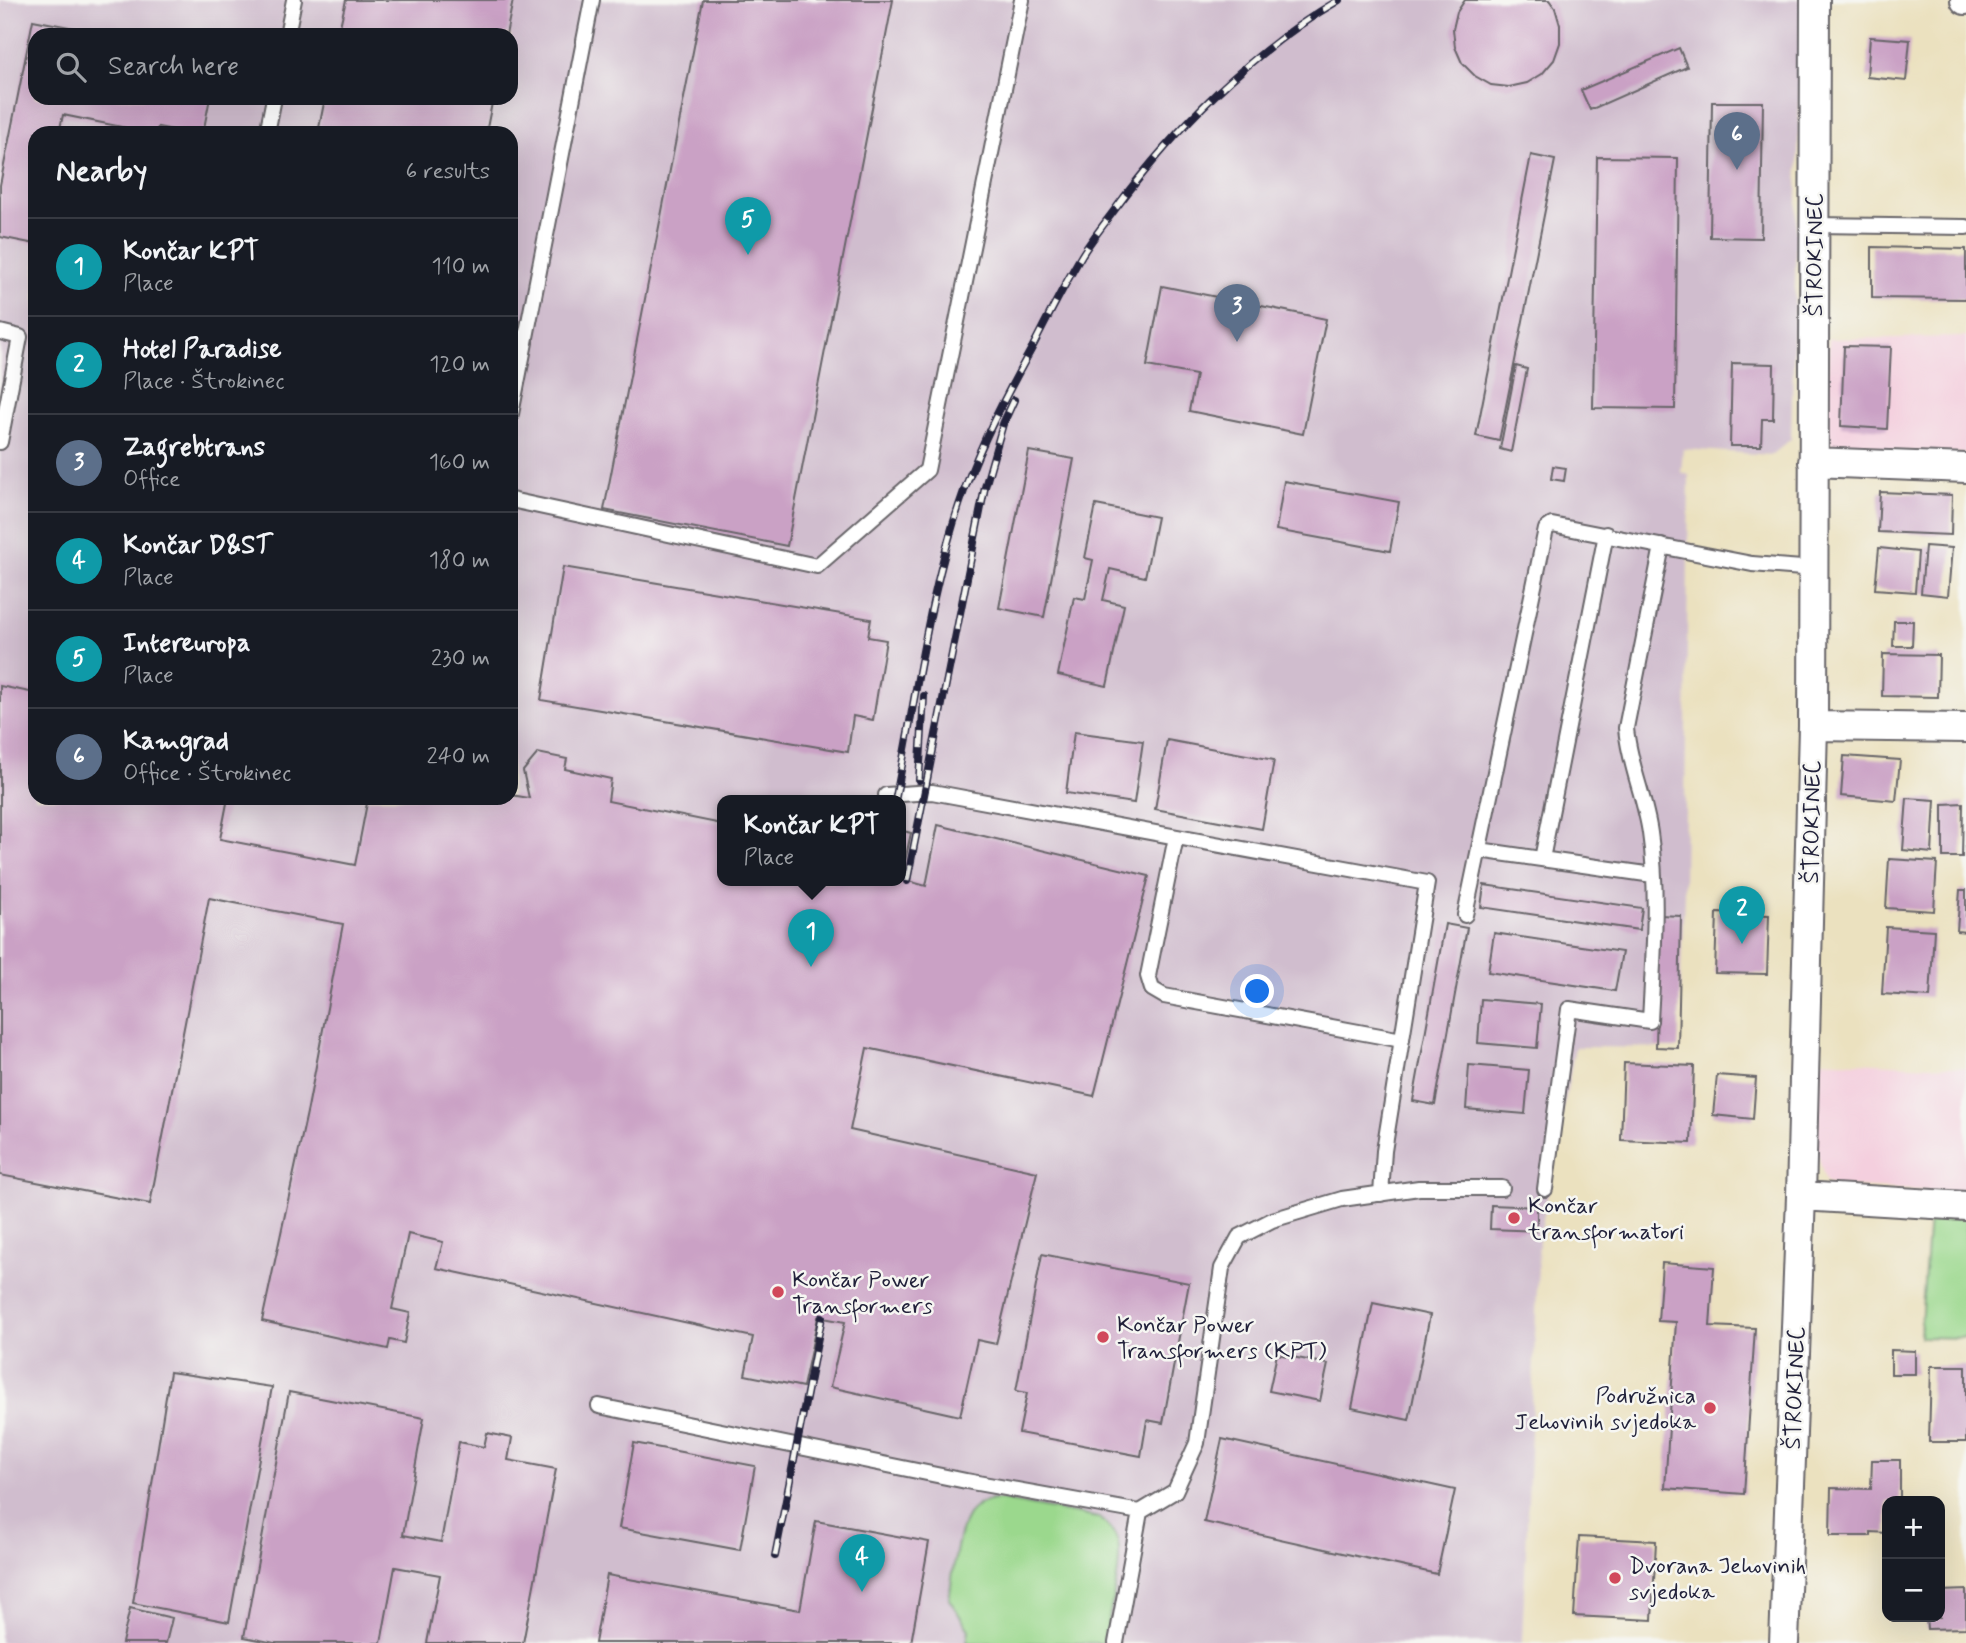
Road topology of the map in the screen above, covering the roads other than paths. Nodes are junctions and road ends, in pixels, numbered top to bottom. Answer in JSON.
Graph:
{"nodes":[{"id":1,"x":294,"y":0,"type":"edge"},
{"id":2,"x":592,"y":0,"type":"edge"},
{"id":3,"x":1021,"y":0,"type":"edge"},
{"id":4,"x":1815,"y":0,"type":"edge"},
{"id":5,"x":288,"y":28,"type":"edge"},
{"id":6,"x":273,"y":105,"type":"edge"},
{"id":7,"x":268,"y":126,"type":"edge"},
{"id":8,"x":1814,"y":225,"type":"junction"},
{"id":9,"x":1966,"y":227,"type":"edge"},
{"id":10,"x":0,"y":332,"type":"edge"},
{"id":11,"x":518,"y":378,"type":"edge"},
{"id":12,"x":0,"y":442,"type":"edge"},
{"id":13,"x":1813,"y":462,"type":"junction"},
{"id":14,"x":1966,"y":468,"type":"edge"},
{"id":15,"x":518,"y":502,"type":"edge"},
{"id":16,"x":1605,"y":534,"type":"junction"},
{"id":17,"x":1662,"y":546,"type":"junction"},
{"id":18,"x":1815,"y":569,"type":"junction"},
{"id":19,"x":1813,"y":726,"type":"junction"},
{"id":20,"x":1966,"y":729,"type":"edge"},
{"id":21,"x":886,"y":795,"type":"dead end"},
{"id":22,"x":1176,"y":837,"type":"junction"},
{"id":23,"x":1479,"y":850,"type":"junction"},
{"id":24,"x":1542,"y":859,"type":"junction"},
{"id":25,"x":1653,"y":874,"type":"junction"},
{"id":26,"x":1465,"y":915,"type":"dead end"},
{"id":27,"x":1402,"y":1040,"type":"junction"},
{"id":28,"x":1502,"y":1188,"type":"dead end"},
{"id":29,"x":1545,"y":1189,"type":"dead end"},
{"id":30,"x":1381,"y":1194,"type":"junction"},
{"id":31,"x":1801,"y":1196,"type":"junction"},
{"id":32,"x":1966,"y":1206,"type":"edge"},
{"id":33,"x":598,"y":1406,"type":"dead end"},
{"id":34,"x":1140,"y":1512,"type":"junction"},
{"id":35,"x":1116,"y":1643,"type":"edge"},
{"id":36,"x":1784,"y":1643,"type":"edge"}],
"edges":[{"from":1,"to":5,"type":"lane"},
{"from":2,"to":11,"type":"lane"},
{"from":3,"to":15,"type":"lane"},
{"from":4,"to":8,"type":"street","name":"ŠTROKINEC"},
{"from":6,"to":7,"type":"lane"},
{"from":8,"to":9,"type":"lane"},
{"from":8,"to":13,"type":"street","name":"ŠTROKINEC"},
{"from":10,"to":12,"type":"lane"},
{"from":13,"to":14,"type":"street"},
{"from":13,"to":18,"type":"street","name":"ŠTROKINEC"},
{"from":16,"to":17,"type":"lane"},
{"from":16,"to":23,"type":"lane"},
{"from":16,"to":24,"type":"lane"},
{"from":17,"to":18,"type":"lane"},
{"from":17,"to":25,"type":"lane"},
{"from":18,"to":19,"type":"street","name":"ŠTROKINEC"},
{"from":19,"to":20,"type":"street"},
{"from":19,"to":31,"type":"street","name":"ŠTROKINEC"},
{"from":21,"to":22,"type":"lane"},
{"from":22,"to":27,"type":"lane"},
{"from":22,"to":27,"type":"lane"},
{"from":23,"to":24,"type":"lane"},
{"from":23,"to":26,"type":"lane"},
{"from":24,"to":25,"type":"lane"},
{"from":25,"to":29,"type":"lane"},
{"from":27,"to":30,"type":"lane"},
{"from":28,"to":30,"type":"lane"},
{"from":30,"to":34,"type":"lane"},
{"from":31,"to":32,"type":"street"},
{"from":31,"to":36,"type":"street","name":"ŠTROKINEC"},
{"from":33,"to":34,"type":"lane"},
{"from":34,"to":35,"type":"lane"}]}
